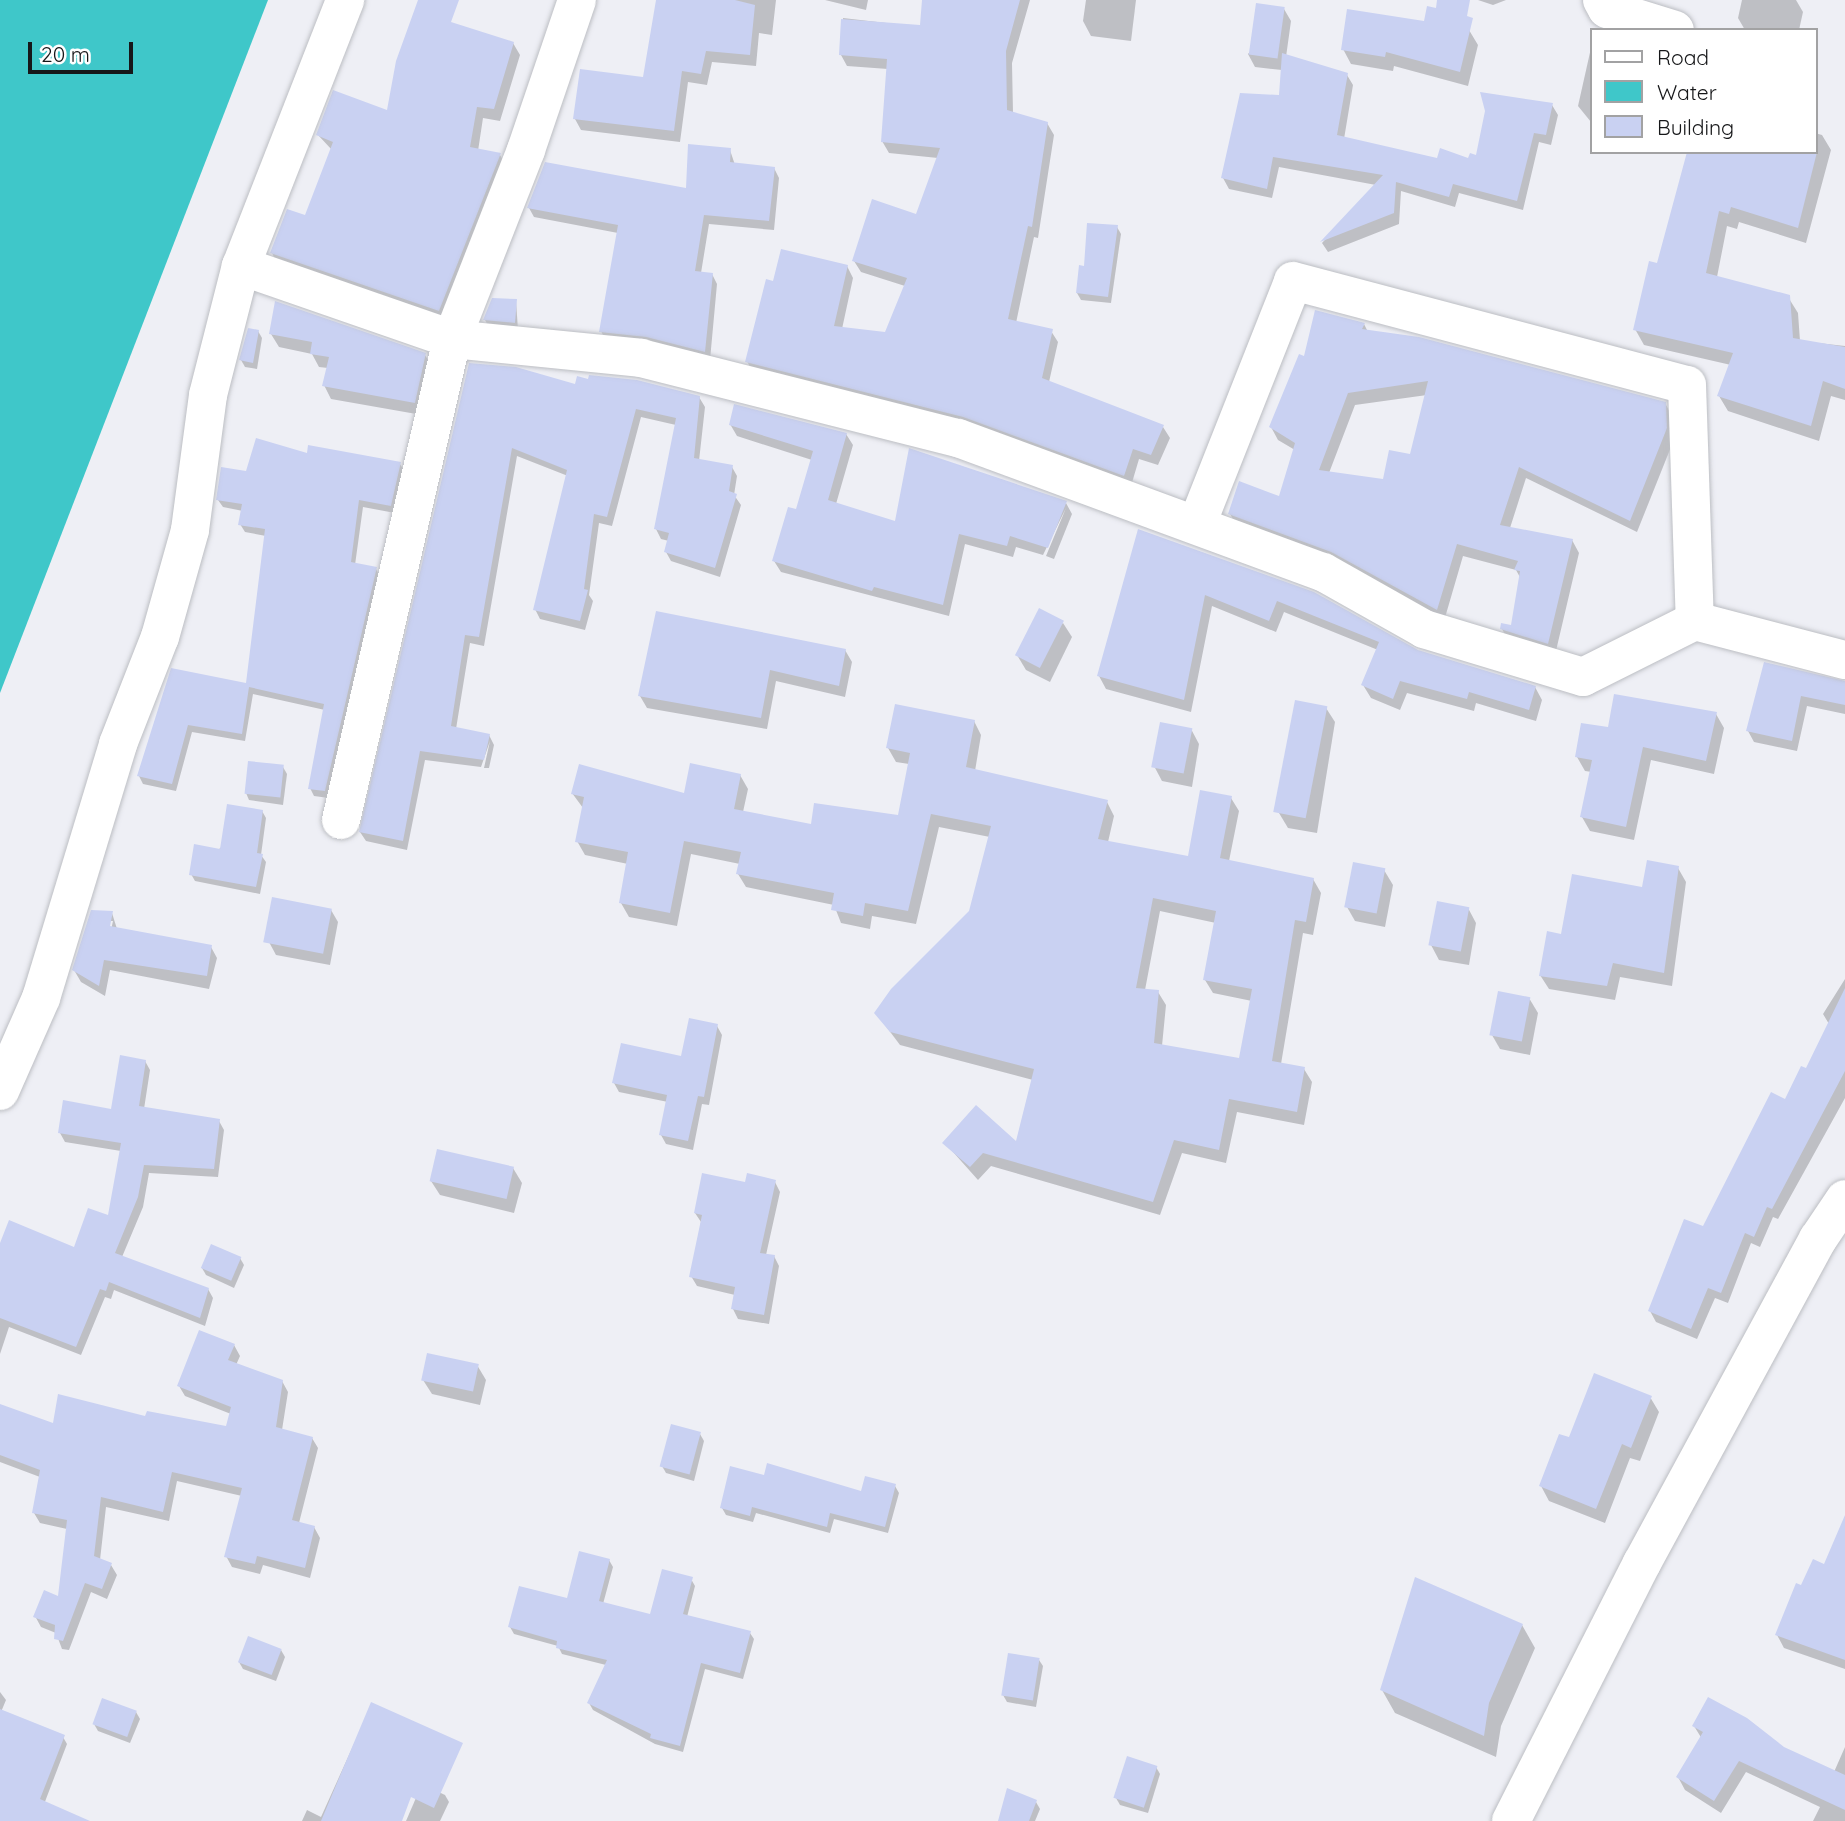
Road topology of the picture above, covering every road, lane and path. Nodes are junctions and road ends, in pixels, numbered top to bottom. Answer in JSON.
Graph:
{"nodes":[{"id":1,"x":345,"y":0,"type":"edge"},
{"id":2,"x":578,"y":0,"type":"edge"},
{"id":3,"x":1602,"y":0,"type":"edge"},
{"id":4,"x":1669,"y":28,"type":"edge"},
{"id":5,"x":242,"y":266,"type":"junction"},
{"id":6,"x":452,"y":339,"type":"junction"},
{"id":7,"x":1197,"y":524,"type":"junction"},
{"id":8,"x":1695,"y":621,"type":"junction"},
{"id":9,"x":1845,"y":660,"type":"edge"},
{"id":10,"x":341,"y":820,"type":"dead end"},
{"id":11,"x":0,"y":1091,"type":"edge"},
{"id":12,"x":1845,"y":1199,"type":"edge"},
{"id":13,"x":1511,"y":1821,"type":"edge"}],
"edges":[{"from":1,"to":5,"type":"street"},
{"from":2,"to":6,"type":"street"},
{"from":3,"to":4,"type":"street"},
{"from":5,"to":6,"type":"street"},
{"from":5,"to":11,"type":"street"},
{"from":6,"to":7,"type":"street"},
{"from":6,"to":10,"type":"street"},
{"from":7,"to":8,"type":"street"},
{"from":7,"to":8,"type":"street"},
{"from":8,"to":9,"type":"street"},
{"from":12,"to":13,"type":"street"}]}
